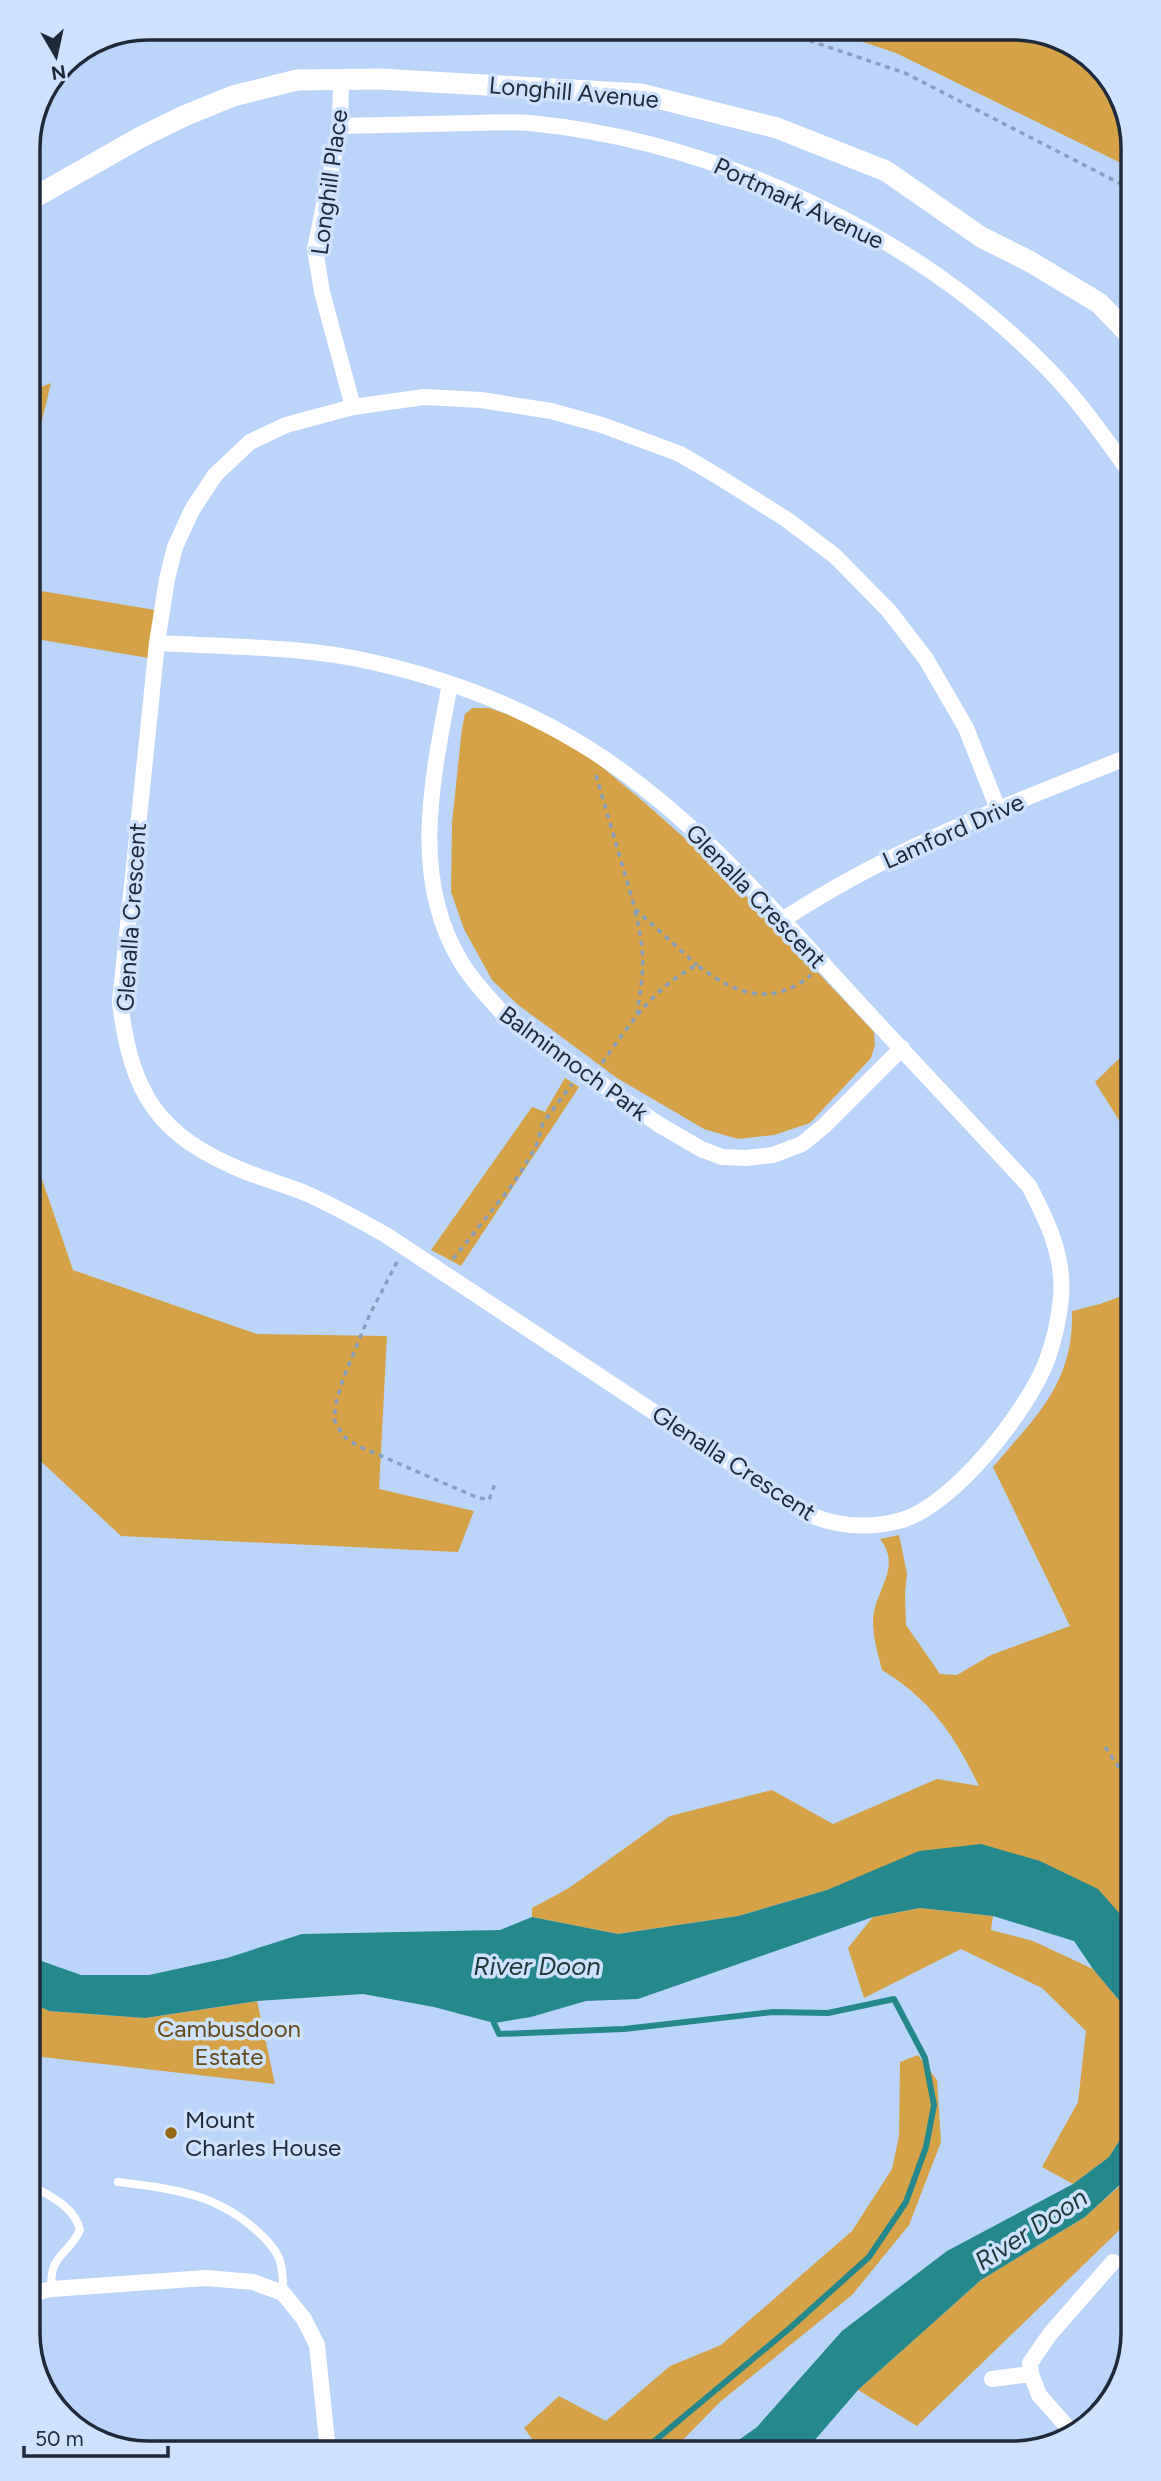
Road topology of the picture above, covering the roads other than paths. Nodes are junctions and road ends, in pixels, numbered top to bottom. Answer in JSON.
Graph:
{"nodes":[{"id":1,"x":341,"y":80,"type":"junction"},
{"id":2,"x":340,"y":126,"type":"junction"},
{"id":3,"x":40,"y":194,"type":"edge"},
{"id":4,"x":1121,"y":326,"type":"edge"},
{"id":5,"x":353,"y":407,"type":"junction"},
{"id":6,"x":1121,"y":460,"type":"edge"},
{"id":7,"x":157,"y":643,"type":"junction"},
{"id":8,"x":450,"y":684,"type":"junction"},
{"id":9,"x":1121,"y":760,"type":"edge"},
{"id":10,"x":998,"y":809,"type":"junction"},
{"id":11,"x":784,"y":919,"type":"junction"},
{"id":12,"x":902,"y":1048,"type":"junction"},
{"id":13,"x":118,"y":2182,"type":"dead end"},
{"id":14,"x":40,"y":2190,"type":"edge"},
{"id":15,"x":1113,"y":2262,"type":"dead end"},
{"id":16,"x":52,"y":2289,"type":"junction"},
{"id":17,"x":40,"y":2292,"type":"edge"},
{"id":18,"x":284,"y":2293,"type":"junction"},
{"id":19,"x":1031,"y":2374,"type":"junction"},
{"id":20,"x":992,"y":2379,"type":"dead end"},
{"id":21,"x":1067,"y":2426,"type":"edge"},
{"id":22,"x":327,"y":2441,"type":"edge"}],
"edges":[{"from":1,"to":2,"type":"street","name":"Longhill Place"},
{"from":1,"to":3,"type":"street","name":"Longhill Avenue"},
{"from":1,"to":4,"type":"street","name":"Longhill Avenue"},
{"from":2,"to":5,"type":"street","name":"Longhill Place"},
{"from":2,"to":6,"type":"street","name":"Portmark Avenue"},
{"from":5,"to":7,"type":"street"},
{"from":5,"to":10,"type":"street"},
{"from":7,"to":8,"type":"street","name":"Glenalla Crescent"},
{"from":7,"to":12,"type":"street","name":"Glenalla Crescent"},
{"from":8,"to":11,"type":"street","name":"Glenalla Crescent"},
{"from":8,"to":12,"type":"street","name":"Balminnoch Park"},
{"from":9,"to":10,"type":"street","name":"Lamford Drive"},
{"from":10,"to":11,"type":"street","name":"Lamford Drive"},
{"from":11,"to":12,"type":"street","name":"Glenalla Crescent"},
{"from":13,"to":18,"type":"lane"},
{"from":14,"to":16,"type":"lane"},
{"from":15,"to":19,"type":"street"},
{"from":16,"to":17,"type":"street"},
{"from":16,"to":18,"type":"street"},
{"from":18,"to":22,"type":"street"},
{"from":19,"to":20,"type":"street"},
{"from":19,"to":21,"type":"street"}]}
